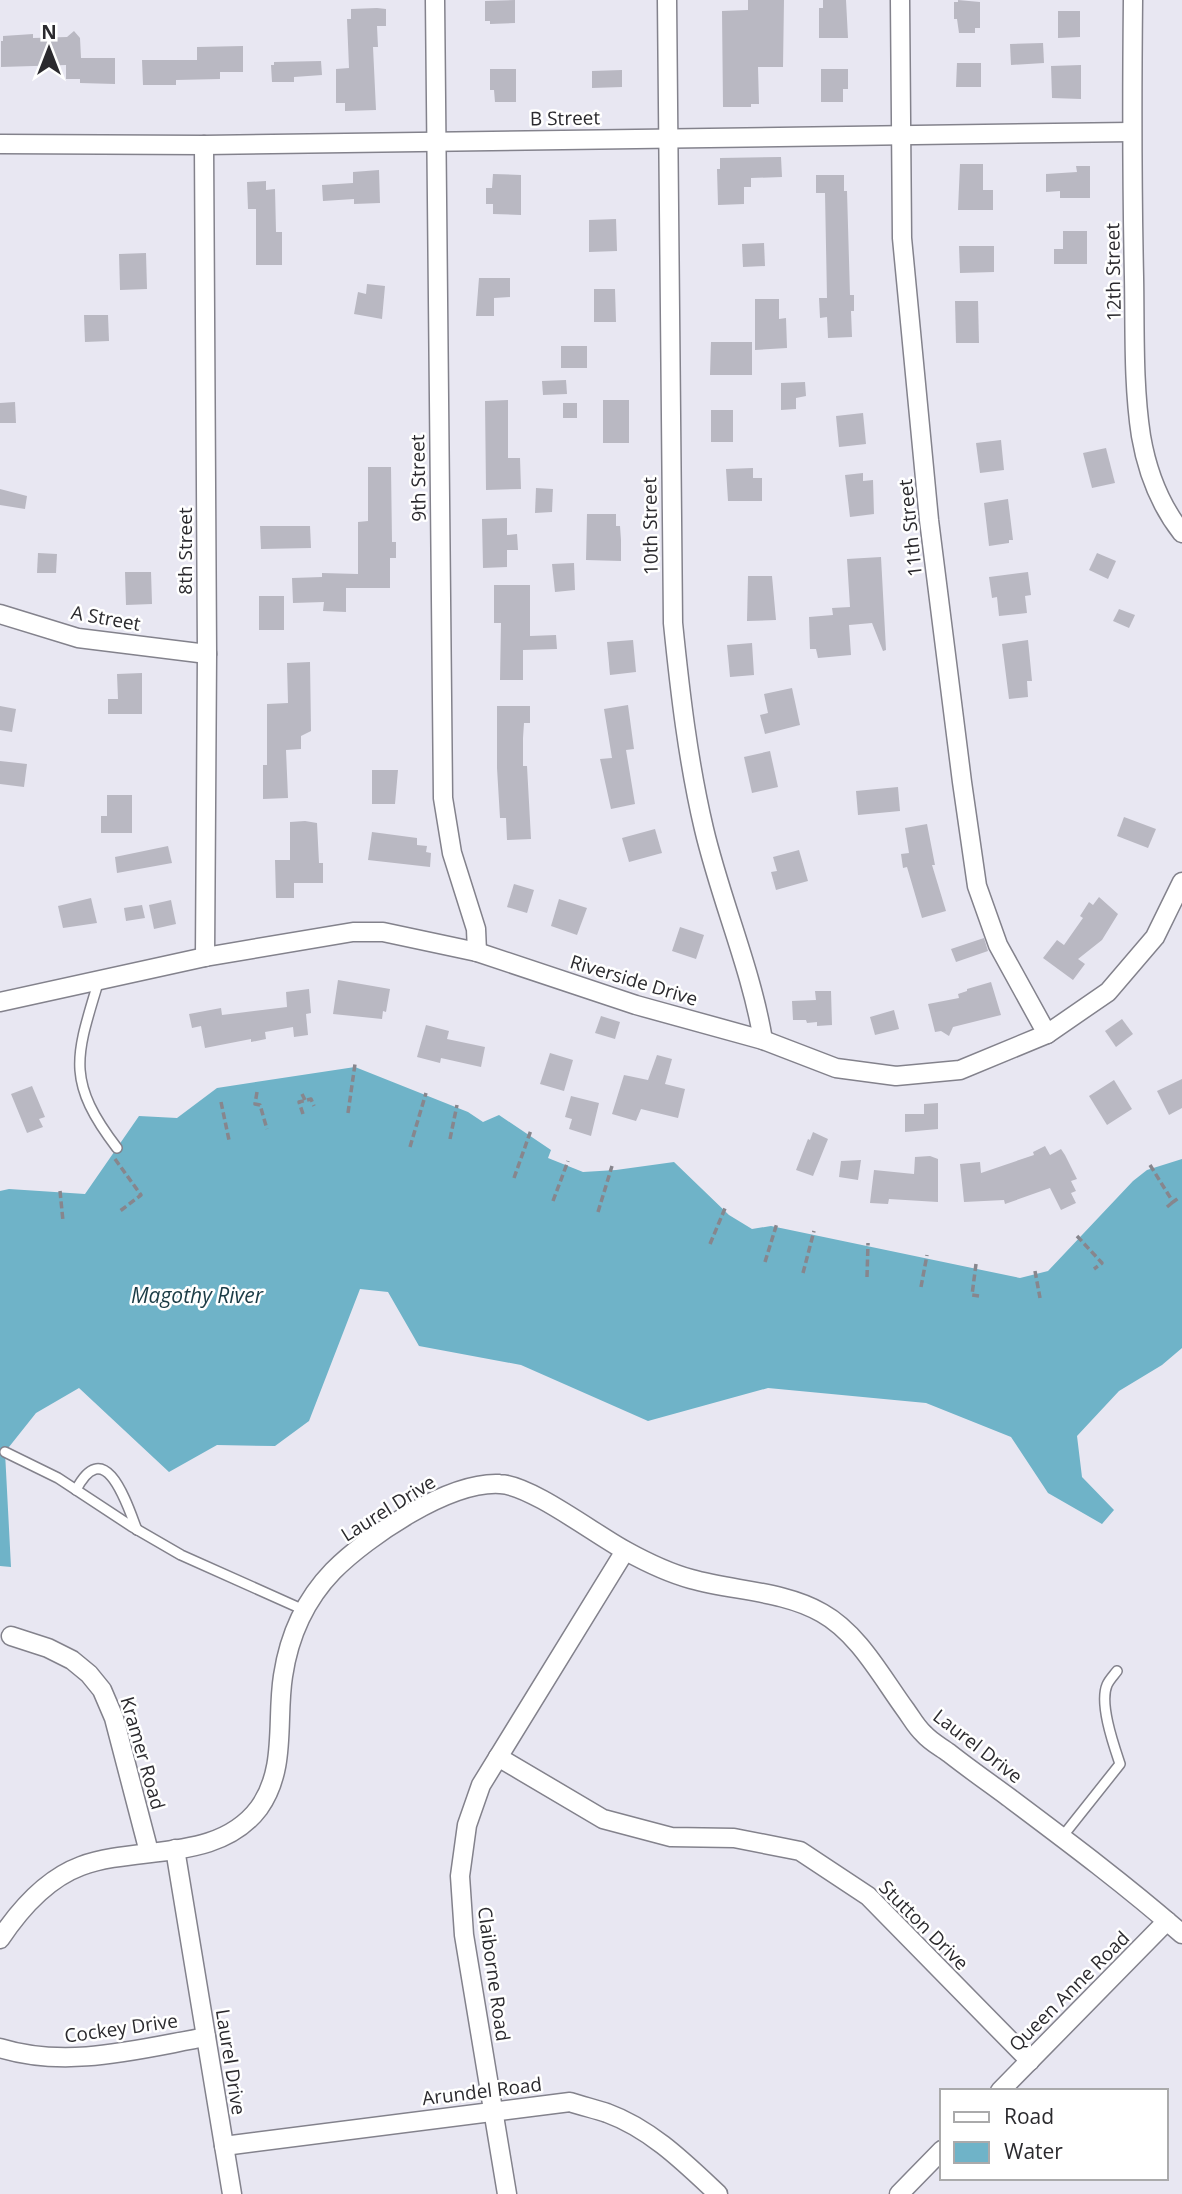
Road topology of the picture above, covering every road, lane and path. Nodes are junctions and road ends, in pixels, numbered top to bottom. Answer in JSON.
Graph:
{"nodes":[{"id":1,"x":435,"y":0,"type":"edge"},
{"id":2,"x":667,"y":0,"type":"edge"},
{"id":3,"x":900,"y":0,"type":"edge"},
{"id":4,"x":1133,"y":0,"type":"edge"},
{"id":5,"x":1131,"y":132,"type":"junction"},
{"id":6,"x":901,"y":135,"type":"junction"},
{"id":7,"x":668,"y":137,"type":"junction"},
{"id":8,"x":435,"y":141,"type":"junction"},
{"id":9,"x":0,"y":144,"type":"edge"},
{"id":10,"x":204,"y":145,"type":"junction"},
{"id":11,"x":1182,"y":533,"type":"edge"},
{"id":12,"x":0,"y":614,"type":"edge"},
{"id":13,"x":207,"y":654,"type":"junction"},
{"id":14,"x":1182,"y":883,"type":"edge"},
{"id":15,"x":477,"y":952,"type":"junction"},
{"id":16,"x":205,"y":957,"type":"junction"},
{"id":17,"x":99,"y":980,"type":"junction"},
{"id":18,"x":0,"y":1002,"type":"edge"},
{"id":19,"x":1047,"y":1034,"type":"junction"},
{"id":20,"x":764,"y":1041,"type":"junction"},
{"id":21,"x":355,"y":1064,"type":"dead end"},
{"id":22,"x":257,"y":1092,"type":"dead end"},
{"id":23,"x":426,"y":1093,"type":"dead end"},
{"id":24,"x":302,"y":1094,"type":"dead end"},
{"id":25,"x":305,"y":1100,"type":"junction"},
{"id":26,"x":221,"y":1102,"type":"dead end"},
{"id":27,"x":457,"y":1105,"type":"dead end"},
{"id":28,"x":314,"y":1106,"type":"dead end"},
{"id":29,"x":348,"y":1113,"type":"dead end"},
{"id":30,"x":303,"y":1114,"type":"dead end"},
{"id":31,"x":267,"y":1129,"type":"dead end"},
{"id":32,"x":531,"y":1130,"type":"dead end"},
{"id":33,"x":450,"y":1139,"type":"dead end"},
{"id":34,"x":229,"y":1140,"type":"dead end"},
{"id":35,"x":410,"y":1147,"type":"dead end"},
{"id":36,"x":114,"y":1150,"type":"joint"},
{"id":37,"x":568,"y":1161,"type":"dead end"},
{"id":38,"x":1150,"y":1165,"type":"dead end"},
{"id":39,"x":612,"y":1166,"type":"dead end"},
{"id":40,"x":514,"y":1178,"type":"dead end"},
{"id":41,"x":60,"y":1191,"type":"dead end"},
{"id":42,"x":1180,"y":1197,"type":"dead end"},
{"id":43,"x":553,"y":1200,"type":"dead end"},
{"id":44,"x":1173,"y":1202,"type":"junction"},
{"id":45,"x":726,"y":1206,"type":"dead end"},
{"id":46,"x":1167,"y":1207,"type":"dead end"},
{"id":47,"x":120,"y":1211,"type":"dead end"},
{"id":48,"x":598,"y":1212,"type":"dead end"},
{"id":49,"x":63,"y":1221,"type":"dead end"},
{"id":50,"x":777,"y":1223,"type":"dead end"},
{"id":51,"x":814,"y":1231,"type":"dead end"},
{"id":52,"x":1077,"y":1236,"type":"dead end"},
{"id":53,"x":868,"y":1243,"type":"dead end"},
{"id":54,"x":710,"y":1244,"type":"dead end"},
{"id":55,"x":927,"y":1255,"type":"dead end"},
{"id":56,"x":765,"y":1262,"type":"dead end"},
{"id":57,"x":976,"y":1264,"type":"dead end"},
{"id":58,"x":1094,"y":1269,"type":"dead end"},
{"id":59,"x":1035,"y":1271,"type":"dead end"},
{"id":60,"x":803,"y":1273,"type":"dead end"},
{"id":61,"x":867,"y":1277,"type":"dead end"},
{"id":62,"x":921,"y":1287,"type":"dead end"},
{"id":63,"x":979,"y":1296,"type":"dead end"},
{"id":64,"x":1040,"y":1298,"type":"dead end"},
{"id":65,"x":5,"y":1452,"type":"dead end"},
{"id":66,"x":76,"y":1490,"type":"junction"},
{"id":67,"x":137,"y":1530,"type":"junction"},
{"id":68,"x":625,"y":1551,"type":"junction"},
{"id":69,"x":304,"y":1610,"type":"junction"},
{"id":70,"x":12,"y":1636,"type":"dead end"},
{"id":71,"x":1117,"y":1671,"type":"dead end"},
{"id":72,"x":498,"y":1757,"type":"junction"},
{"id":73,"x":1062,"y":1837,"type":"junction"},
{"id":74,"x":175,"y":1849,"type":"junction"},
{"id":75,"x":149,"y":1852,"type":"junction"},
{"id":76,"x":1167,"y":1921,"type":"junction"},
{"id":77,"x":1182,"y":1934,"type":"edge"},
{"id":78,"x":0,"y":1939,"type":"edge"},
{"id":79,"x":206,"y":2038,"type":"junction"},
{"id":80,"x":0,"y":2048,"type":"edge"},
{"id":81,"x":1030,"y":2061,"type":"junction"},
{"id":82,"x":1002,"y":2089,"type":"edge"},
{"id":83,"x":495,"y":2110,"type":"junction"},
{"id":84,"x":224,"y":2146,"type":"junction"},
{"id":85,"x":940,"y":2152,"type":"edge"},
{"id":86,"x":232,"y":2194,"type":"edge"},
{"id":87,"x":507,"y":2194,"type":"edge"},
{"id":88,"x":718,"y":2194,"type":"edge"},
{"id":89,"x":899,"y":2194,"type":"edge"}],
"edges":[{"from":1,"to":8,"type":"street","name":"9th Street"},
{"from":2,"to":7,"type":"street","name":"10th Street"},
{"from":3,"to":6,"type":"street","name":"11th Street"},
{"from":4,"to":5,"type":"street","name":"12th Street"},
{"from":5,"to":6,"type":"street","name":"B Street"},
{"from":5,"to":11,"type":"street","name":"12th Street"},
{"from":6,"to":7,"type":"street","name":"B Street"},
{"from":6,"to":19,"type":"street","name":"11th Street"},
{"from":7,"to":8,"type":"street","name":"B Street"},
{"from":7,"to":20,"type":"street","name":"10th Street"},
{"from":8,"to":10,"type":"street","name":"B Street"},
{"from":8,"to":15,"type":"street","name":"9th Street"},
{"from":9,"to":10,"type":"street","name":"B Street"},
{"from":10,"to":13,"type":"street","name":"8th Street"},
{"from":12,"to":13,"type":"street","name":"A Street"},
{"from":13,"to":16,"type":"street","name":"8th Street"},
{"from":14,"to":19,"type":"street","name":"Riverside Drive"},
{"from":15,"to":16,"type":"street","name":"Riverside Drive"},
{"from":15,"to":20,"type":"street","name":"Riverside Drive"},
{"from":16,"to":17,"type":"street","name":"Riverside Drive"},
{"from":17,"to":18,"type":"street","name":"Riverside Drive"},
{"from":17,"to":36,"type":"lane"},
{"from":19,"to":20,"type":"street","name":"Riverside Drive"},
{"from":21,"to":29,"type":"path"},
{"from":22,"to":31,"type":"path"},
{"from":23,"to":35,"type":"path"},
{"from":24,"to":25,"type":"path"},
{"from":25,"to":28,"type":"path"},
{"from":25,"to":30,"type":"path"},
{"from":26,"to":34,"type":"path"},
{"from":27,"to":33,"type":"path"},
{"from":32,"to":40,"type":"path"},
{"from":36,"to":47,"type":"path"},
{"from":37,"to":43,"type":"path"},
{"from":38,"to":44,"type":"path"},
{"from":39,"to":48,"type":"path"},
{"from":41,"to":49,"type":"path"},
{"from":42,"to":44,"type":"path"},
{"from":44,"to":46,"type":"path"},
{"from":45,"to":54,"type":"path"},
{"from":50,"to":56,"type":"path"},
{"from":51,"to":60,"type":"path"},
{"from":52,"to":58,"type":"path"},
{"from":53,"to":61,"type":"path"},
{"from":55,"to":62,"type":"path"},
{"from":57,"to":63,"type":"path"},
{"from":59,"to":64,"type":"path"},
{"from":65,"to":66,"type":"lane"},
{"from":66,"to":67,"type":"lane"},
{"from":66,"to":67,"type":"lane"},
{"from":67,"to":69,"type":"lane"},
{"from":68,"to":69,"type":"street","name":"Laurel Drive"},
{"from":68,"to":72,"type":"street","name":"Claiborne Road"},
{"from":68,"to":73,"type":"street","name":"Laurel Drive"},
{"from":69,"to":74,"type":"street","name":"Laurel Drive"},
{"from":70,"to":75,"type":"street","name":"Kramer Road"},
{"from":71,"to":73,"type":"lane"},
{"from":72,"to":81,"type":"street","name":"Stutton Drive"},
{"from":72,"to":83,"type":"street","name":"Claiborne Road"},
{"from":73,"to":76,"type":"street","name":"Laurel Drive"},
{"from":74,"to":75,"type":"street"},
{"from":74,"to":79,"type":"street","name":"Laurel Drive"},
{"from":75,"to":78,"type":"street"},
{"from":76,"to":77,"type":"street","name":"Laurel Drive"},
{"from":76,"to":81,"type":"street","name":"Queen Anne Road"},
{"from":79,"to":80,"type":"street","name":"Cockey Drive"},
{"from":79,"to":84,"type":"street","name":"Laurel Drive"},
{"from":81,"to":82,"type":"street","name":"Queen Anne Road"},
{"from":83,"to":84,"type":"street","name":"Arundel Road"},
{"from":83,"to":87,"type":"street","name":"Claiborne Road"},
{"from":83,"to":88,"type":"street","name":"Arundel Road"},
{"from":84,"to":86,"type":"street","name":"Laurel Drive"},
{"from":85,"to":89,"type":"street"}]}
